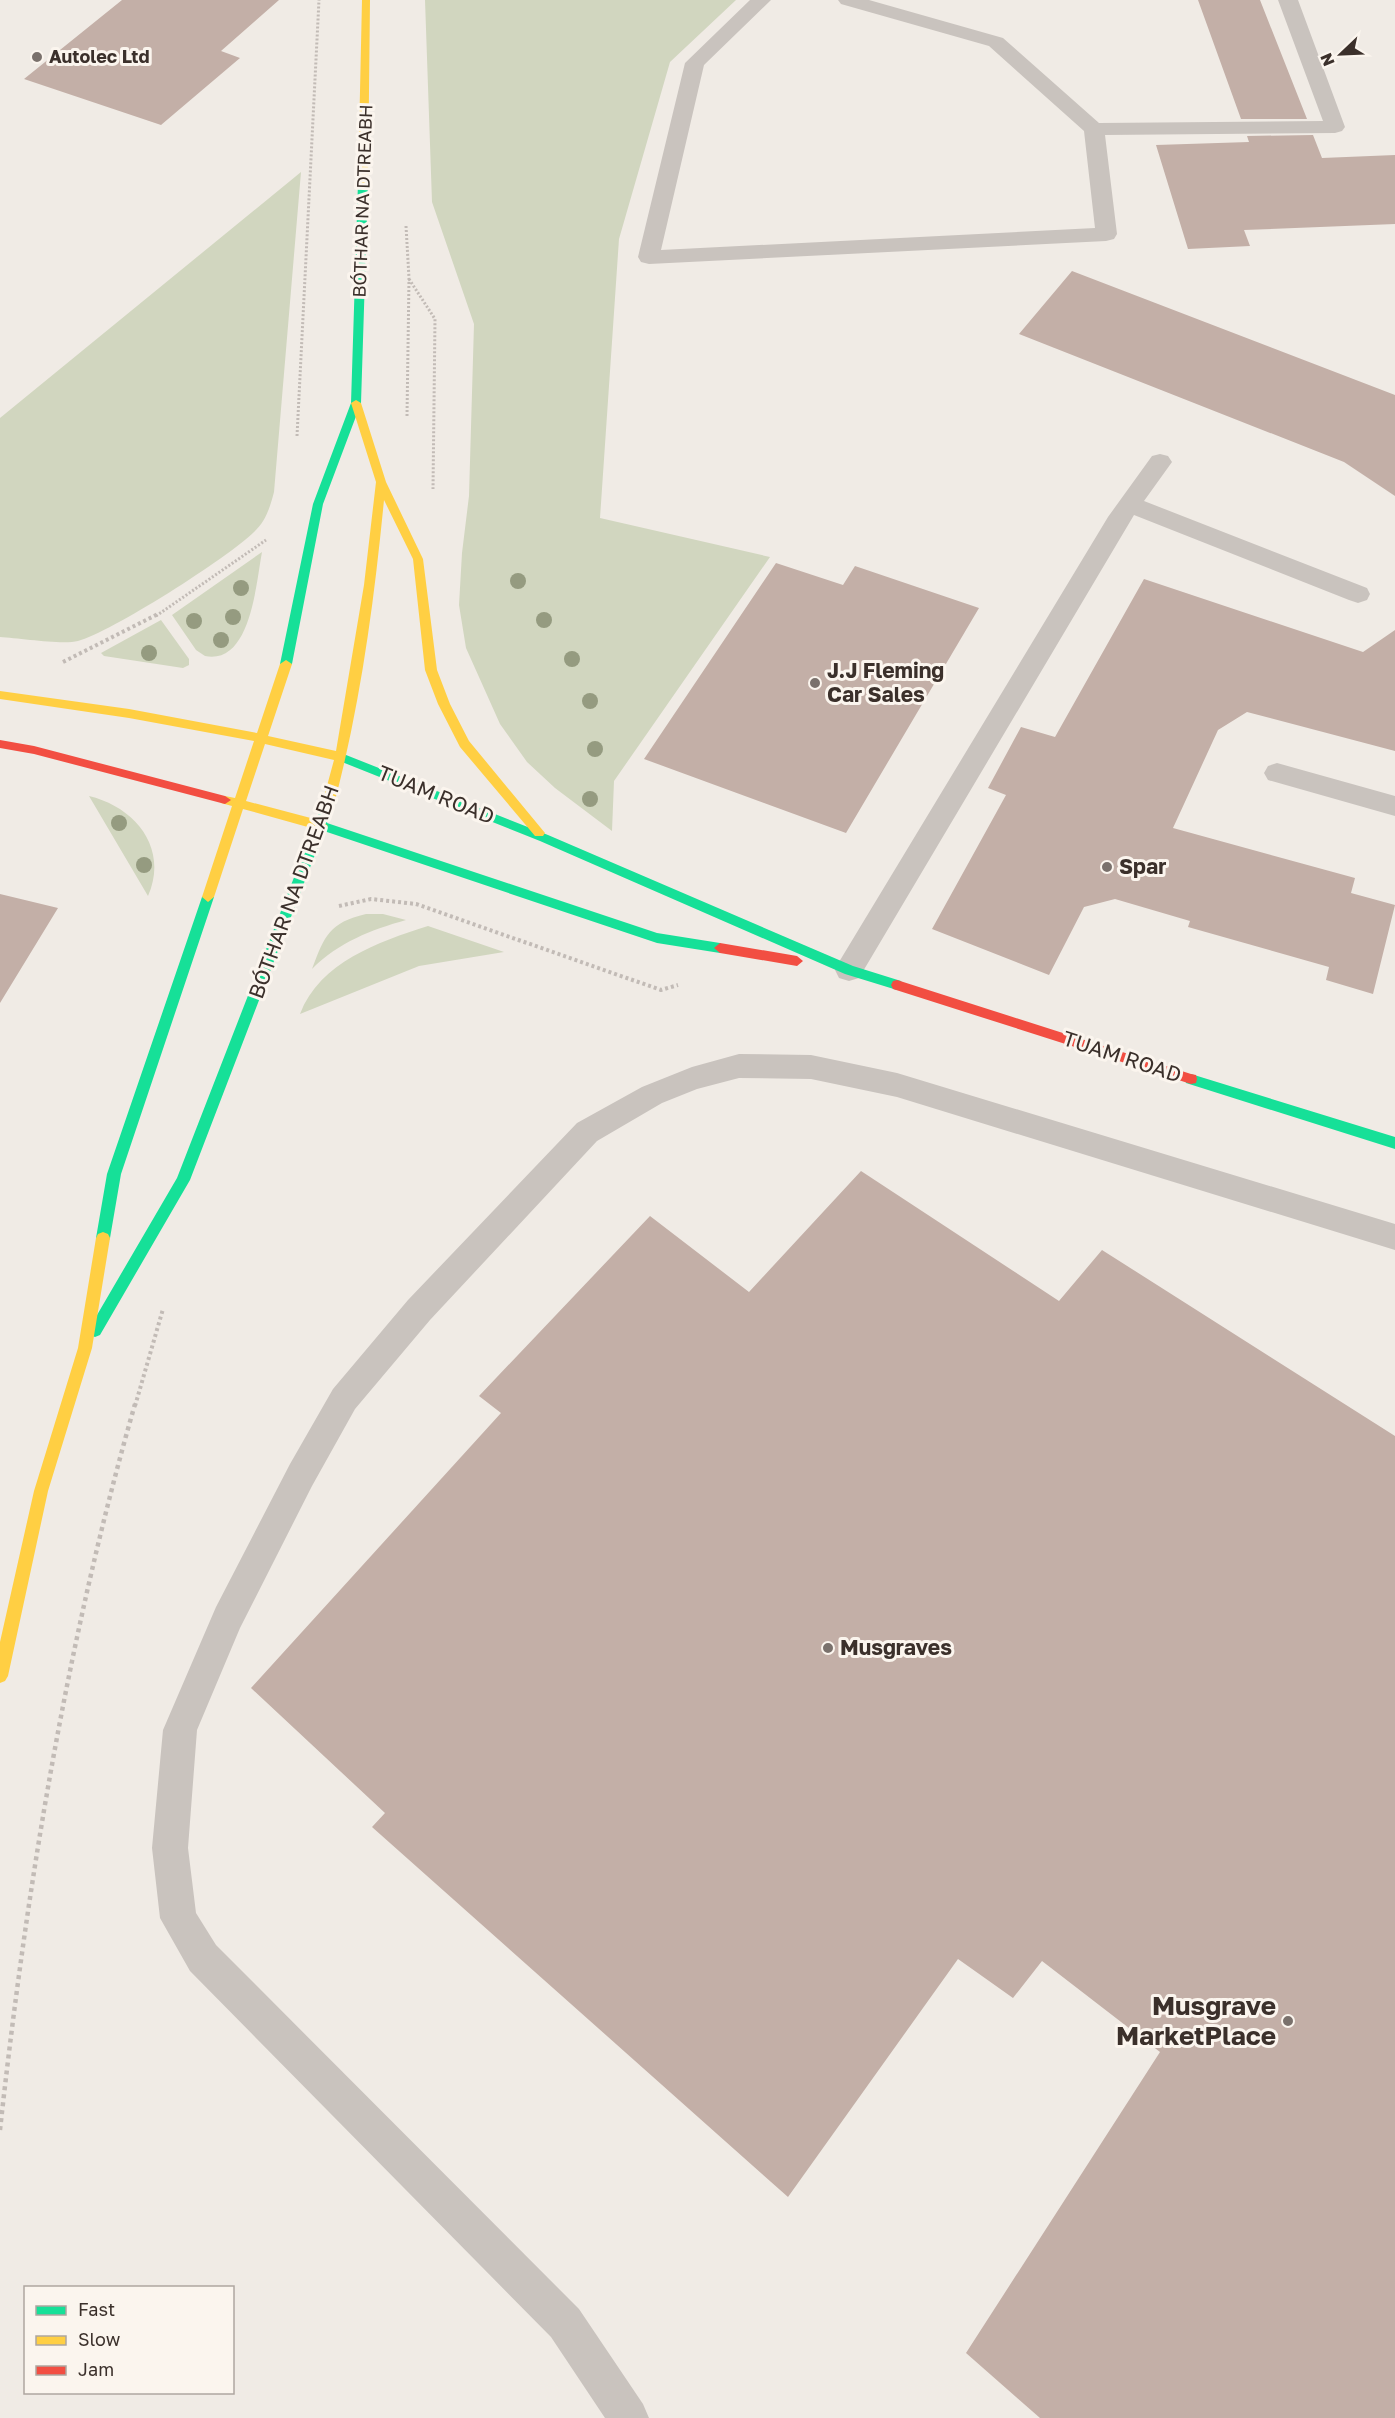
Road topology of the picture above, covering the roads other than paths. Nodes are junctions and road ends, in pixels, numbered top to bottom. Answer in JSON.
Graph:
{"nodes":[{"id":1,"x":366,"y":0,"type":"edge"},
{"id":2,"x":761,"y":0,"type":"edge"},
{"id":3,"x":848,"y":0,"type":"edge"},
{"id":4,"x":1288,"y":0,"type":"edge"},
{"id":5,"x":1094,"y":129,"type":"junction"},
{"id":6,"x":356,"y":403,"type":"junction"},
{"id":7,"x":1160,"y":462,"type":"dead end"},
{"id":8,"x":381,"y":482,"type":"junction"},
{"id":9,"x":1129,"y":504,"type":"junction"},
{"id":10,"x":1358,"y":594,"type":"dead end"},
{"id":11,"x":0,"y":695,"type":"edge"},
{"id":12,"x":263,"y":737,"type":"junction"},
{"id":13,"x":0,"y":744,"type":"edge"},
{"id":14,"x":341,"y":757,"type":"junction"},
{"id":15,"x":1277,"y":773,"type":"dead end"},
{"id":16,"x":240,"y":804,"type":"junction"},
{"id":17,"x":1395,"y":806,"type":"edge"},
{"id":18,"x":322,"y":826,"type":"junction"},
{"id":19,"x":544,"y":838,"type":"junction"},
{"id":20,"x":849,"y":970,"type":"junction"},
{"id":21,"x":1395,"y":1143,"type":"edge"},
{"id":22,"x":1395,"y":1236,"type":"edge"},
{"id":23,"x":85,"y":1348,"type":"junction"},
{"id":24,"x":0,"y":1676,"type":"edge"},
{"id":25,"x":629,"y":2418,"type":"edge"}],
"edges":[{"from":1,"to":6,"type":"main road","name":"BÓTHAR NA DTREABH"},
{"from":2,"to":5,"type":"lane"},
{"from":3,"to":5,"type":"lane"},
{"from":4,"to":5,"type":"lane"},
{"from":6,"to":8,"type":"main road","name":"BÓTHAR NA DTREABH"},
{"from":6,"to":12,"type":"main road","name":"BÓTHAR NA DTREABH"},
{"from":7,"to":9,"type":"lane"},
{"from":8,"to":14,"type":"main road","name":"BÓTHAR NA DTREABH"},
{"from":8,"to":19,"type":"main road"},
{"from":9,"to":10,"type":"lane"},
{"from":9,"to":20,"type":"lane"},
{"from":11,"to":12,"type":"main road","name":"TUAM ROAD"},
{"from":12,"to":14,"type":"main road","name":"TUAM ROAD"},
{"from":12,"to":16,"type":"main road","name":"BÓTHAR NA DTREABH"},
{"from":13,"to":16,"type":"main road","name":"TUAM ROAD"},
{"from":14,"to":18,"type":"main road","name":"BÓTHAR NA DTREABH"},
{"from":14,"to":19,"type":"main road","name":"TUAM ROAD"},
{"from":15,"to":17,"type":"lane"},
{"from":16,"to":18,"type":"main road","name":"TUAM ROAD"},
{"from":16,"to":23,"type":"main road","name":"BÓTHAR NA DTREABH"},
{"from":18,"to":20,"type":"main road","name":"TUAM ROAD"},
{"from":18,"to":23,"type":"main road","name":"BÓTHAR NA DTREABH"},
{"from":19,"to":20,"type":"main road","name":"TUAM ROAD"},
{"from":20,"to":21,"type":"main road","name":"TUAM ROAD"},
{"from":22,"to":25,"type":"lane"},
{"from":23,"to":24,"type":"main road","name":"BÓTHAR NA DTREABH"}]}
